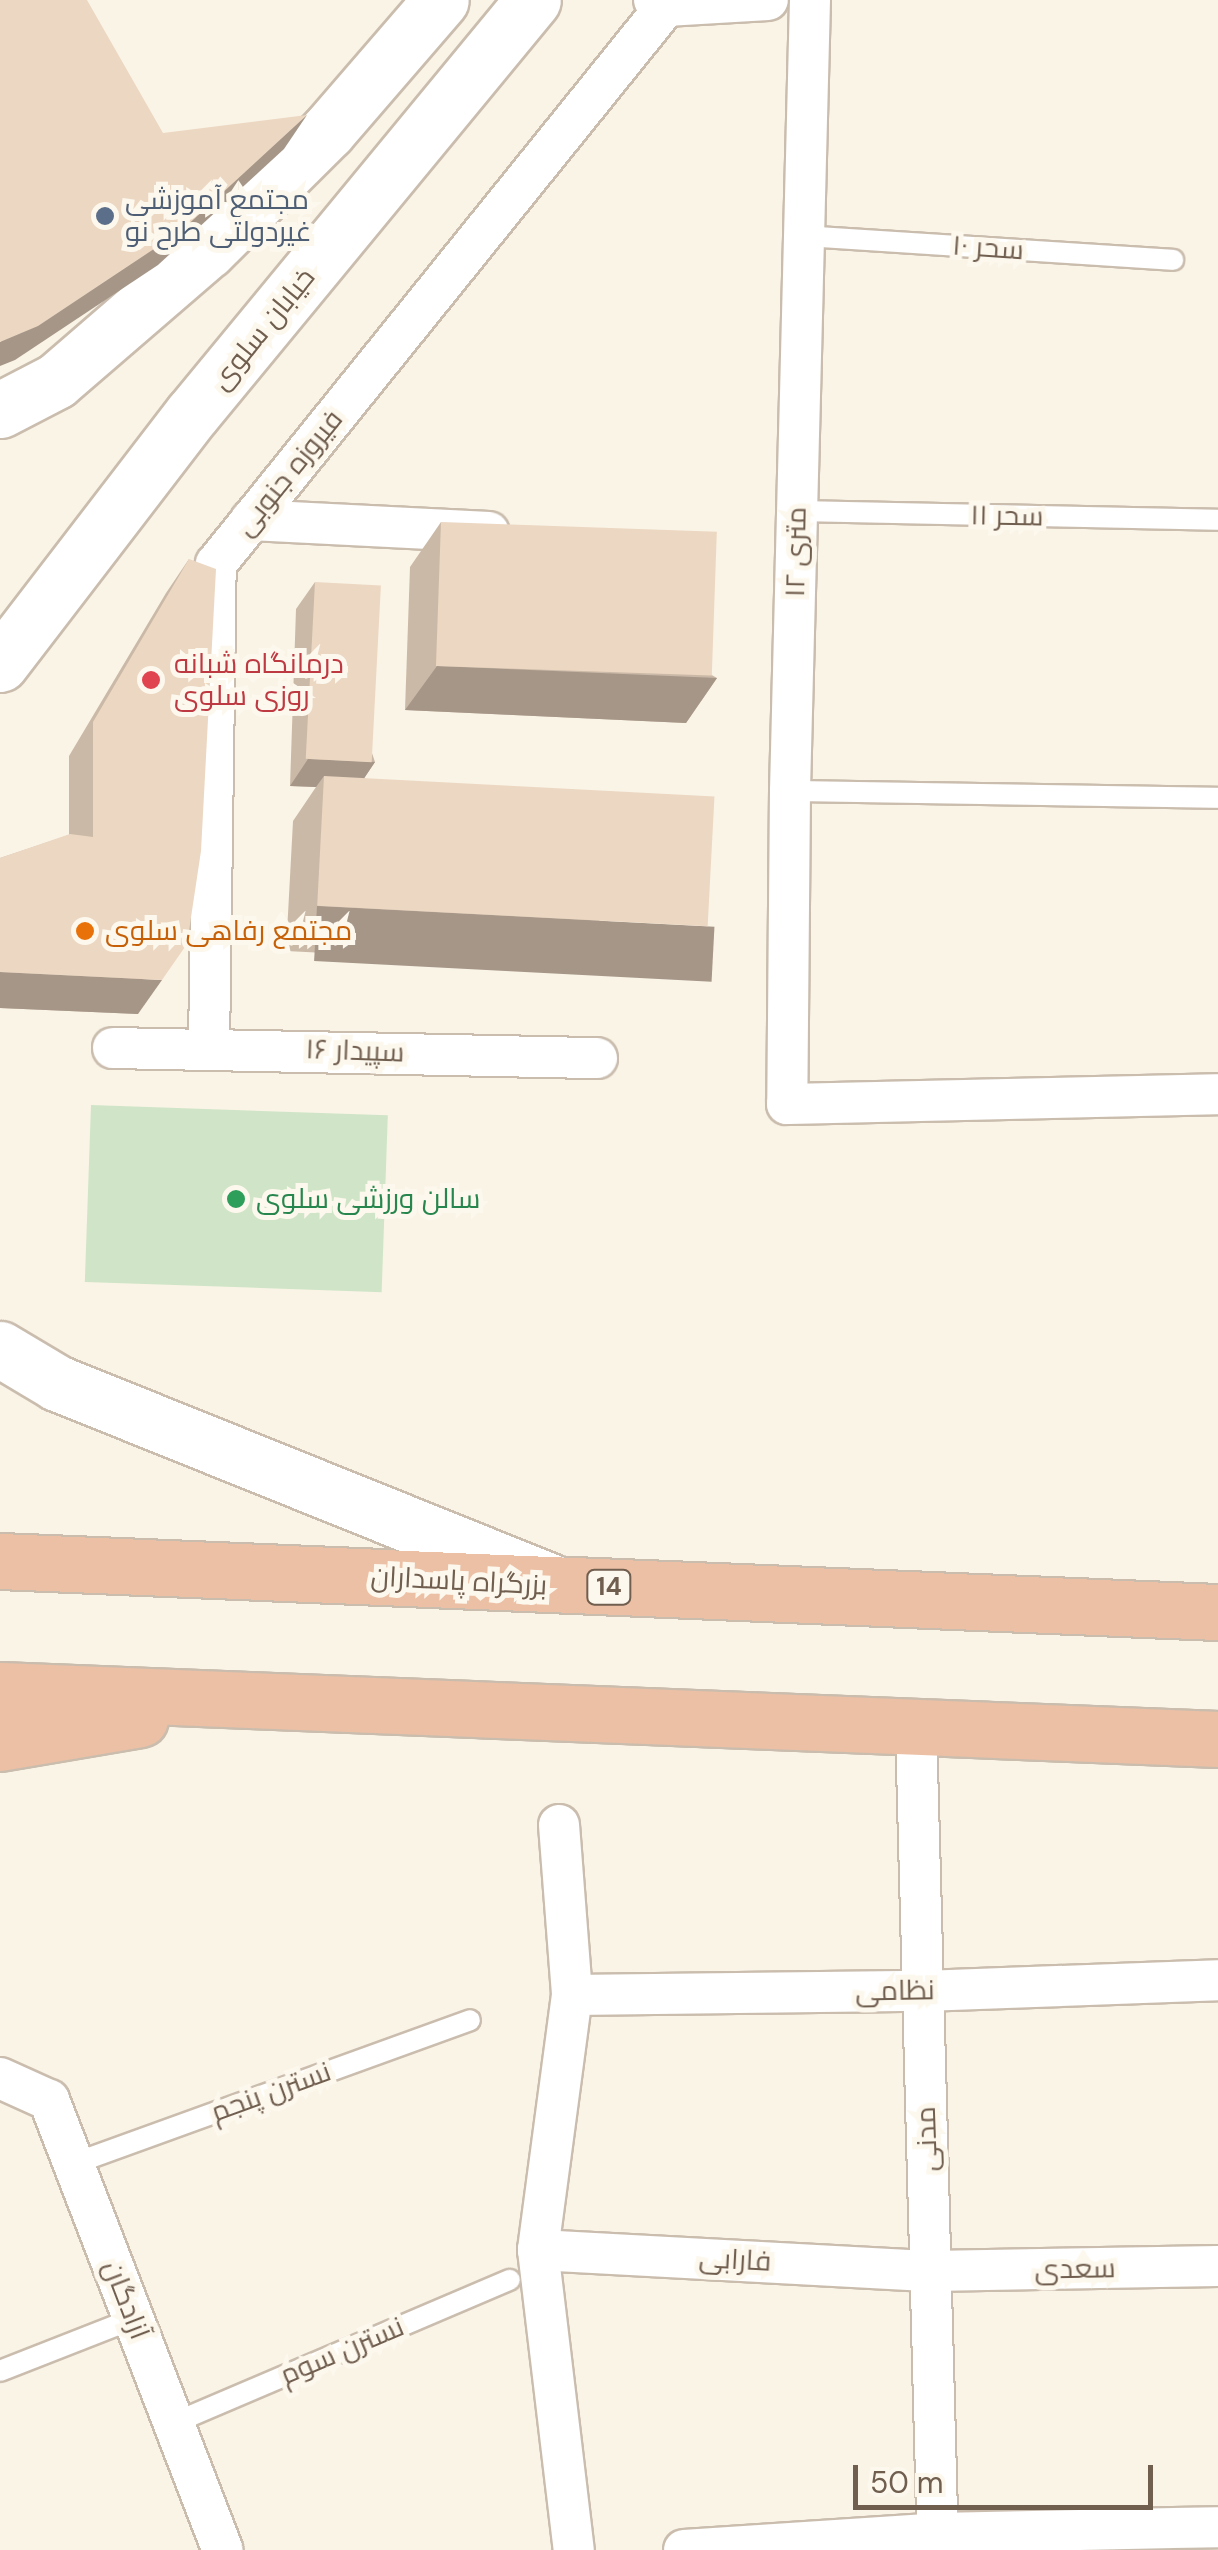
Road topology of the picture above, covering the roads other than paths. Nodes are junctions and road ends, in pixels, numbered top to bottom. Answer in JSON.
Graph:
{"nodes":[{"id":1,"x":441,"y":0,"type":"edge"},
{"id":2,"x":533,"y":0,"type":"edge"},
{"id":3,"x":768,"y":0,"type":"edge"},
{"id":4,"x":810,"y":0,"type":"edge"},
{"id":5,"x":660,"y":3,"type":"edge"},
{"id":6,"x":804,"y":236,"type":"junction"},
{"id":7,"x":1172,"y":260,"type":"dead end"},
{"id":8,"x":0,"y":410,"type":"edge"},
{"id":9,"x":797,"y":511,"type":"junction"},
{"id":10,"x":252,"y":520,"type":"junction"},
{"id":11,"x":1218,"y":520,"type":"edge"},
{"id":12,"x":522,"y":534,"type":"edge"},
{"id":13,"x":0,"y":664,"type":"edge"},
{"id":14,"x":790,"y":792,"type":"junction"},
{"id":15,"x":1218,"y":798,"type":"edge"},
{"id":16,"x":210,"y":1047,"type":"junction"},
{"id":17,"x":113,"y":1048,"type":"dead end"},
{"id":18,"x":597,"y":1058,"type":"dead end"},
{"id":19,"x":1218,"y":1094,"type":"edge"},
{"id":20,"x":0,"y":1349,"type":"edge"},
{"id":21,"x":0,"y":1561,"type":"edge"},
{"id":22,"x":561,"y":1585,"type":"junction"},
{"id":23,"x":1218,"y":1612,"type":"edge"},
{"id":24,"x":0,"y":1690,"type":"edge"},
{"id":25,"x":238,"y":1701,"type":"junction"},
{"id":26,"x":916,"y":1728,"type":"junction"},
{"id":27,"x":1218,"y":1739,"type":"edge"},
{"id":28,"x":0,"y":1744,"type":"edge"},
{"id":29,"x":559,"y":1824,"type":"dead end"},
{"id":30,"x":1218,"y":1980,"type":"edge"},
{"id":31,"x":923,"y":1991,"type":"junction"},
{"id":32,"x":572,"y":1996,"type":"junction"},
{"id":33,"x":470,"y":2020,"type":"dead end"},
{"id":34,"x":0,"y":2078,"type":"edge"},
{"id":35,"x":73,"y":2164,"type":"junction"},
{"id":36,"x":538,"y":2250,"type":"junction"},
{"id":37,"x":1218,"y":2266,"type":"edge"},
{"id":38,"x":931,"y":2271,"type":"junction"},
{"id":39,"x":510,"y":2280,"type":"dead end"},
{"id":40,"x":134,"y":2319,"type":"junction"},
{"id":41,"x":0,"y":2370,"type":"edge"},
{"id":42,"x":174,"y":2423,"type":"junction"},
{"id":43,"x":1218,"y":2527,"type":"edge"},
{"id":44,"x":938,"y":2541,"type":"edge"},
{"id":45,"x":223,"y":2550,"type":"edge"},
{"id":46,"x":574,"y":2550,"type":"edge"},
{"id":47,"x":684,"y":2550,"type":"edge"}],
"edges":[{"from":1,"to":8,"type":"main road"},
{"from":2,"to":13,"type":"main road","name":"خیابان سلوی"},
{"from":3,"to":5,"type":"street"},
{"from":4,"to":6,"type":"street","name":"۱۲ متری"},
{"from":5,"to":10,"type":"street","name":"فیروزه جنوبی"},
{"from":6,"to":7,"type":"lane","name":"سحر ۱۰"},
{"from":6,"to":9,"type":"street","name":"۱۲ متری"},
{"from":9,"to":11,"type":"lane","name":"سحر ۱۱"},
{"from":9,"to":14,"type":"street","name":"۱۲ متری"},
{"from":10,"to":12,"type":"street"},
{"from":10,"to":16,"type":"street","name":"فیروزه جنوبی"},
{"from":14,"to":15,"type":"lane"},
{"from":14,"to":19,"type":"street","name":"۱۲ متری"},
{"from":16,"to":17,"type":"street","name":"سپیدار ۱۶"},
{"from":16,"to":18,"type":"street","name":"سپیدار ۱۶"},
{"from":20,"to":22,"type":"main road"},
{"from":21,"to":22,"type":"highway","name":"بزرگراه پاسداران","number":"14"},
{"from":22,"to":23,"type":"highway","name":"بزرگراه پاسداران","number":"14"},
{"from":24,"to":25,"type":"highway"},
{"from":25,"to":26,"type":"highway"},
{"from":25,"to":28,"type":"highway"},
{"from":26,"to":27,"type":"highway"},
{"from":26,"to":31,"type":"street","name":"مدنی"},
{"from":29,"to":32,"type":"street"},
{"from":30,"to":31,"type":"street","name":"نظامی"},
{"from":31,"to":32,"type":"street","name":"نظامی"},
{"from":31,"to":38,"type":"street","name":"مدنی"},
{"from":32,"to":36,"type":"street"},
{"from":33,"to":35,"type":"lane","name":"نسترن پنجم"},
{"from":34,"to":35,"type":"street","name":"آزادگان"},
{"from":35,"to":40,"type":"street","name":"آزادگان"},
{"from":36,"to":38,"type":"street","name":"فارابی"},
{"from":36,"to":46,"type":"street"},
{"from":37,"to":38,"type":"street","name":"سعدی"},
{"from":38,"to":44,"type":"street","name":"مدنی"},
{"from":39,"to":42,"type":"lane","name":"نسترن سوم"},
{"from":40,"to":41,"type":"lane"},
{"from":40,"to":42,"type":"street","name":"آزادگان"},
{"from":42,"to":45,"type":"street","name":"آزادگان"},
{"from":43,"to":44,"type":"street"},
{"from":44,"to":47,"type":"street"}]}
